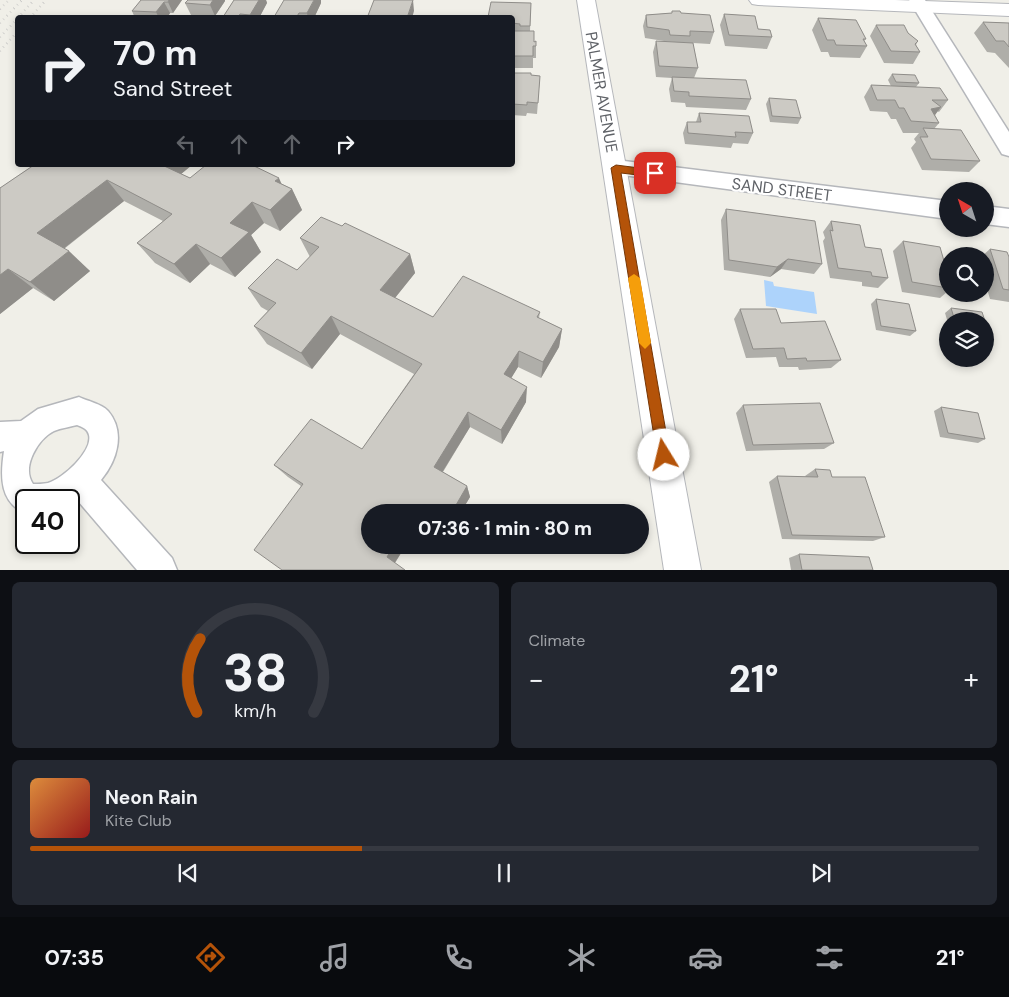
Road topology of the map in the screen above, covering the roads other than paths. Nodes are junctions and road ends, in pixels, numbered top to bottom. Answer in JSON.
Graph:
{"nodes":[{"id":1,"x":586,"y":0,"type":"edge"},
{"id":2,"x":758,"y":0,"type":"edge"},
{"id":3,"x":919,"y":3,"type":"edge"},
{"id":4,"x":1009,"y":10,"type":"edge"},
{"id":5,"x":1009,"y":149,"type":"edge"},
{"id":6,"x":616,"y":168,"type":"junction"},
{"id":7,"x":939,"y":209,"type":"edge"},
{"id":8,"x":994,"y":216,"type":"edge"},
{"id":9,"x":1009,"y":218,"type":"edge"},
{"id":10,"x":13,"y":436,"type":"edge"},
{"id":11,"x":81,"y":481,"type":"junction"},
{"id":12,"x":160,"y":570,"type":"edge"},
{"id":13,"x":683,"y":570,"type":"edge"}],
"edges":[{"from":1,"to":6,"type":"street","name":"PALMER AVENUE"},
{"from":2,"to":3,"type":"street"},
{"from":3,"to":4,"type":"street"},
{"from":3,"to":5,"type":"street"},
{"from":6,"to":7,"type":"street","name":"SAND STREET"},
{"from":6,"to":13,"type":"street","name":"PALMER AVENUE"},
{"from":8,"to":9,"type":"street"},
{"from":10,"to":11,"type":"street"},
{"from":10,"to":11,"type":"street"},
{"from":11,"to":12,"type":"street"}]}
